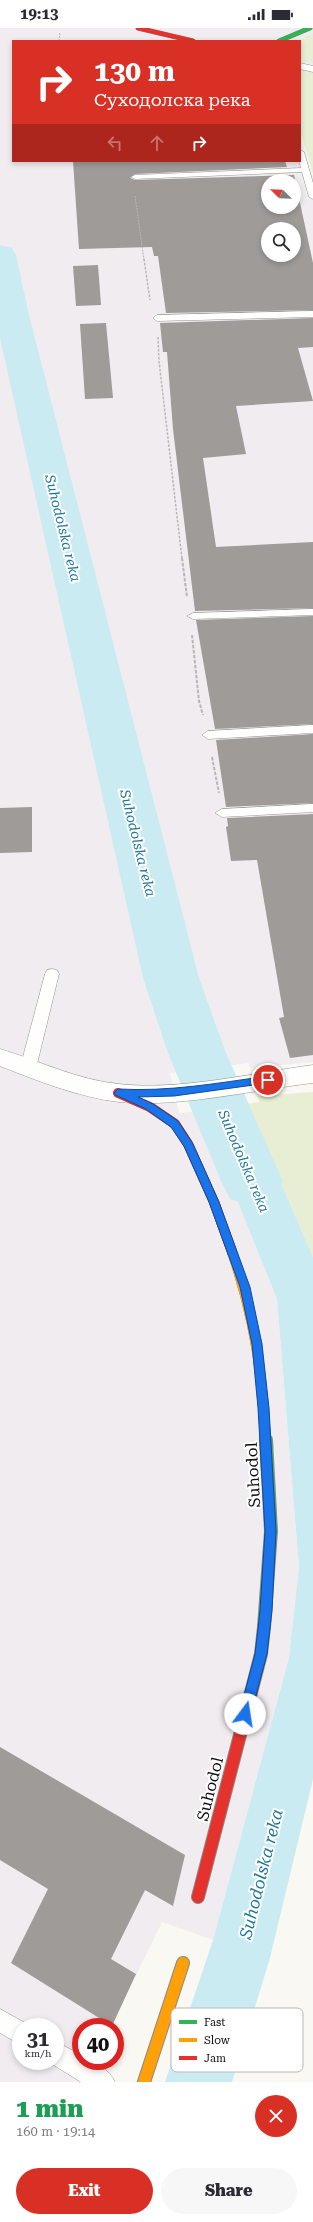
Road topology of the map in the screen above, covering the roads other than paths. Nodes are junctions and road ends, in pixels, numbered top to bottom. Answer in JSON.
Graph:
{"nodes":[{"id":1,"x":138,"y":28,"type":"edge"},
{"id":2,"x":310,"y":28,"type":"edge"},
{"id":3,"x":189,"y":40,"type":"edge"},
{"id":4,"x":281,"y":40,"type":"edge"},
{"id":5,"x":301,"y":66,"type":"edge"},
{"id":6,"x":313,"y":69,"type":"edge"},
{"id":7,"x":301,"y":156,"type":"edge"},
{"id":8,"x":305,"y":170,"type":"junction"},
{"id":9,"x":135,"y":177,"type":"road end"},
{"id":10,"x":313,"y":197,"type":"edge"},
{"id":11,"x":313,"y":314,"type":"edge"},
{"id":12,"x":157,"y":318,"type":"road end"},
{"id":13,"x":313,"y":612,"type":"edge"},
{"id":14,"x":193,"y":616,"type":"road end"},
{"id":15,"x":313,"y":729,"type":"edge"},
{"id":16,"x":208,"y":735,"type":"road end"},
{"id":17,"x":313,"y":808,"type":"edge"},
{"id":18,"x":222,"y":813,"type":"road end"},
{"id":19,"x":52,"y":974,"type":"dead end"},
{"id":20,"x":0,"y":1057,"type":"edge"},
{"id":21,"x":28,"y":1068,"type":"junction"},
{"id":22,"x":313,"y":1074,"type":"edge"},
{"id":23,"x":118,"y":1093,"type":"junction"},
{"id":24,"x":198,"y":1897,"type":"dead end"},
{"id":25,"x":183,"y":1963,"type":"dead end"},
{"id":26,"x":0,"y":2020,"type":"edge"},
{"id":27,"x":12,"y":2027,"type":"edge"},
{"id":28,"x":64,"y":2058,"type":"edge"},
{"id":29,"x":103,"y":2082,"type":"edge"},
{"id":30,"x":144,"y":2082,"type":"edge"}],
"edges":[{"from":1,"to":3,"type":"street"},
{"from":2,"to":4,"type":"street"},
{"from":5,"to":6,"type":"street"},
{"from":7,"to":8,"type":"lane"},
{"from":8,"to":9,"type":"lane"},
{"from":8,"to":10,"type":"lane"},
{"from":11,"to":12,"type":"lane"},
{"from":13,"to":14,"type":"lane"},
{"from":15,"to":16,"type":"lane"},
{"from":17,"to":18,"type":"lane"},
{"from":19,"to":21,"type":"lane"},
{"from":20,"to":21,"type":"street"},
{"from":21,"to":23,"type":"street"},
{"from":22,"to":23,"type":"street"},
{"from":23,"to":24,"type":"street","name":"Suhodol"},
{"from":25,"to":30,"type":"street"},
{"from":26,"to":27,"type":"lane"},
{"from":28,"to":29,"type":"lane"}]}
